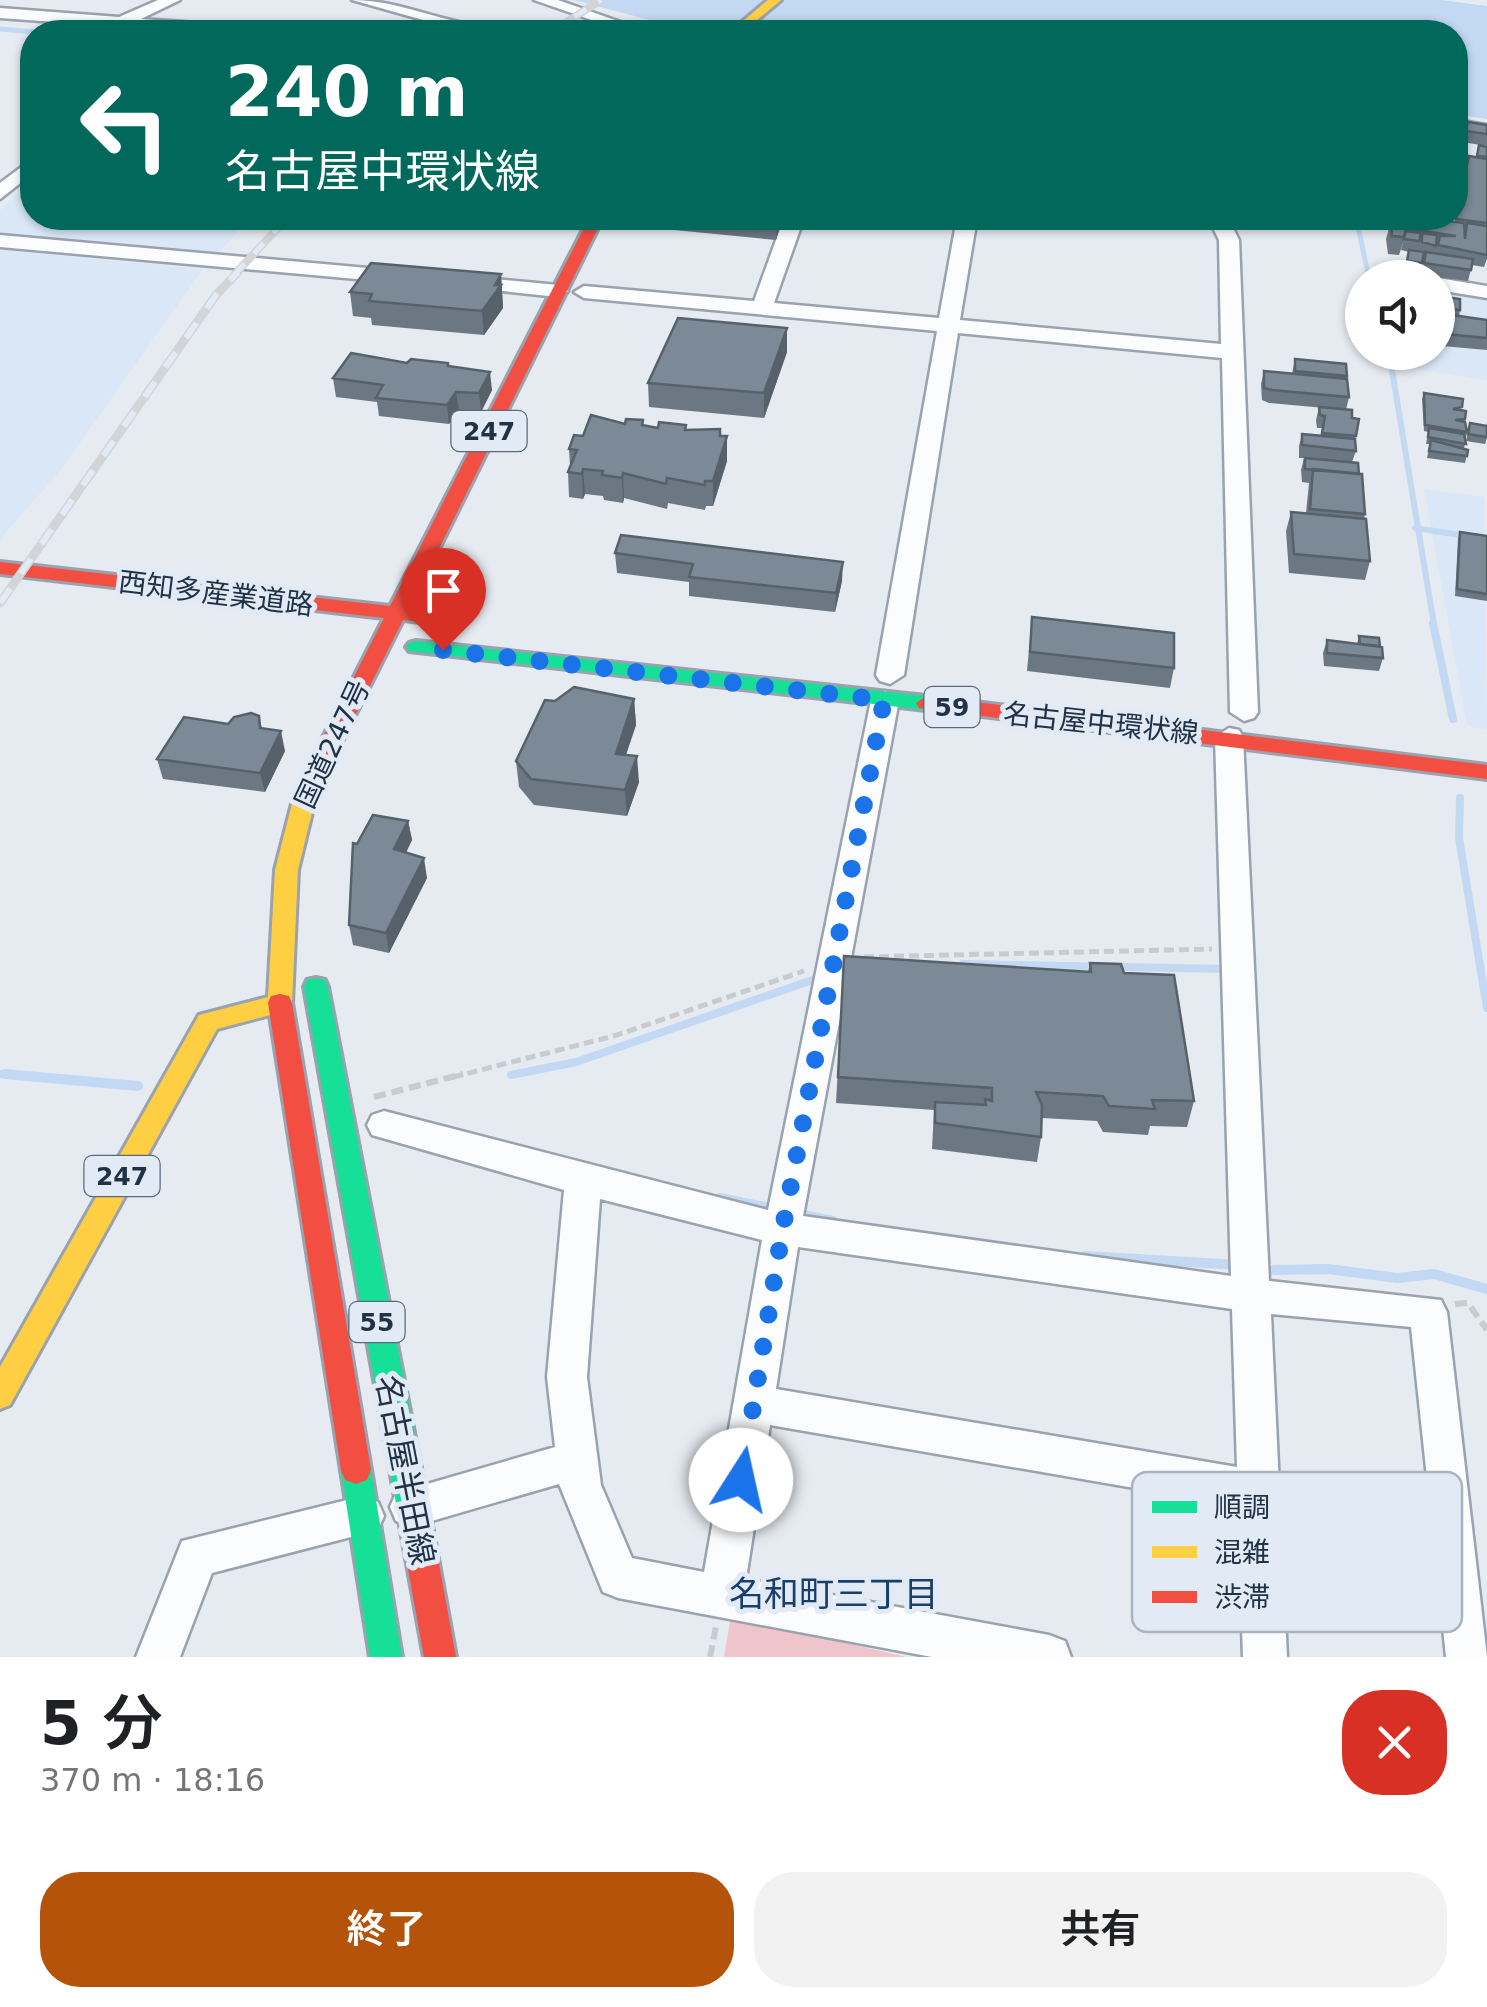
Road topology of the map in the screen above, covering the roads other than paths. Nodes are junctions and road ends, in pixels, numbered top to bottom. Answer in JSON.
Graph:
{"nodes":[{"id":1,"x":360,"y":0,"type":"edge"},
{"id":2,"x":542,"y":0,"type":"edge"},
{"id":3,"x":775,"y":0,"type":"edge"},
{"id":4,"x":157,"y":2,"type":"edge"},
{"id":5,"x":0,"y":13,"type":"edge"},
{"id":6,"x":93,"y":20,"type":"edge"},
{"id":7,"x":123,"y":20,"type":"edge"},
{"id":8,"x":437,"y":20,"type":"edge"},
{"id":9,"x":604,"y":20,"type":"edge"},
{"id":10,"x":751,"y":20,"type":"edge"},
{"id":11,"x":20,"y":175,"type":"edge"},
{"id":12,"x":0,"y":193,"type":"edge"},
{"id":13,"x":590,"y":230,"type":"edge"},
{"id":14,"x":616,"y":230,"type":"edge"},
{"id":15,"x":790,"y":230,"type":"edge"},
{"id":16,"x":966,"y":230,"type":"edge"},
{"id":17,"x":1224,"y":230,"type":"edge"},
{"id":18,"x":0,"y":241,"type":"edge"},
{"id":19,"x":1455,"y":287,"type":"edge"},
{"id":20,"x":558,"y":292,"type":"junction"},
{"id":21,"x":1487,"y":292,"type":"edge"},
{"id":22,"x":581,"y":301,"type":"joint"},
{"id":23,"x":762,"y":308,"type":"junction"},
{"id":24,"x":947,"y":326,"type":"junction"},
{"id":25,"x":1232,"y":352,"type":"junction"},
{"id":26,"x":0,"y":568,"type":"edge"},
{"id":27,"x":397,"y":614,"type":"junction"},
{"id":28,"x":348,"y":639,"type":"dead end"},
{"id":29,"x":381,"y":644,"type":"junction"},
{"id":30,"x":412,"y":656,"type":"junction"},
{"id":31,"x":949,"y":682,"type":"dead end"},
{"id":32,"x":882,"y":683,"type":"junction"},
{"id":33,"x":1240,"y":719,"type":"junction"},
{"id":34,"x":1487,"y":772,"type":"edge"},
{"id":35,"x":316,"y":979,"type":"dead end"},
{"id":36,"x":280,"y":1003,"type":"junction"},
{"id":37,"x":384,"y":1125,"type":"dead end"},
{"id":38,"x":583,"y":1180,"type":"junction"},
{"id":39,"x":785,"y":1219,"type":"junction"},
{"id":40,"x":1254,"y":1296,"type":"junction"},
{"id":41,"x":0,"y":1395,"type":"edge"},
{"id":42,"x":754,"y":1404,"type":"junction"},
{"id":43,"x":578,"y":1460,"type":"junction"},
{"id":44,"x":1154,"y":1472,"type":"edge"},
{"id":45,"x":1259,"y":1472,"type":"edge"},
{"id":46,"x":1447,"y":1472,"type":"edge"},
{"id":47,"x":411,"y":1507,"type":"junction"},
{"id":48,"x":363,"y":1516,"type":"junction"},
{"id":49,"x":722,"y":1594,"type":"junction"},
{"id":50,"x":1462,"y":1605,"type":"edge"},
{"id":51,"x":1264,"y":1632,"type":"edge"},
{"id":52,"x":158,"y":1657,"type":"edge"},
{"id":53,"x":386,"y":1657,"type":"edge"},
{"id":54,"x":440,"y":1657,"type":"edge"},
{"id":55,"x":1049,"y":1657,"type":"edge"},
{"id":56,"x":1265,"y":1657,"type":"edge"},
{"id":57,"x":1468,"y":1657,"type":"edge"}],
"edges":[{"from":1,"to":8,"type":"street"},
{"from":2,"to":9,"type":"street"},
{"from":3,"to":10,"type":"main road"},
{"from":4,"to":7,"type":"street"},
{"from":5,"to":6,"type":"street"},
{"from":11,"to":12,"type":"street"},
{"from":13,"to":20,"type":"main road","name":"国道247号","number":"247"},
{"from":14,"to":22,"type":"main road"},
{"from":15,"to":23,"type":"street"},
{"from":16,"to":24,"type":"street"},
{"from":17,"to":25,"type":"street"},
{"from":18,"to":20,"type":"street"},
{"from":19,"to":21,"type":"street"},
{"from":20,"to":27,"type":"main road","name":"国道247号","number":"247"},
{"from":22,"to":23,"type":"street"},
{"from":23,"to":24,"type":"street"},
{"from":24,"to":25,"type":"street"},
{"from":24,"to":32,"type":"street"},
{"from":25,"to":33,"type":"street"},
{"from":26,"to":27,"type":"main road","name":"西知多産業道路"},
{"from":27,"to":29,"type":"main road","name":"国道247号","number":"247"},
{"from":27,"to":30,"type":"main road","name":"西知多産業道路"},
{"from":28,"to":29,"type":"main road","name":"西知多産業道路"},
{"from":29,"to":30,"type":"main road","name":"西知多産業道路"},
{"from":29,"to":36,"type":"main road","name":"国道247号","number":"247"},
{"from":30,"to":32,"type":"main road","name":"名古屋中環状線","number":"59"},
{"from":31,"to":32,"type":"main road","name":"名古屋中環状線","number":"59"},
{"from":32,"to":33,"type":"main road","name":"名古屋中環状線","number":"59"},
{"from":32,"to":39,"type":"street"},
{"from":33,"to":34,"type":"main road","name":"名古屋中環状線","number":"59"},
{"from":33,"to":40,"type":"street"},
{"from":35,"to":47,"type":"main road","name":"名古屋半田線","number":"55"},
{"from":36,"to":41,"type":"main road","number":"247"},
{"from":36,"to":48,"type":"main road","name":"名古屋半田線","number":"55"},
{"from":37,"to":38,"type":"street"},
{"from":38,"to":39,"type":"street"},
{"from":38,"to":43,"type":"street"},
{"from":39,"to":40,"type":"street"},
{"from":39,"to":42,"type":"street"},
{"from":40,"to":45,"type":"street"},
{"from":40,"to":46,"type":"street"},
{"from":42,"to":44,"type":"street"},
{"from":42,"to":49,"type":"street"},
{"from":43,"to":47,"type":"street"},
{"from":43,"to":49,"type":"street"},
{"from":47,"to":54,"type":"main road","name":"名古屋半田線","number":"55"},
{"from":48,"to":52,"type":"street"},
{"from":48,"to":53,"type":"main road","name":"名古屋半田線","number":"55"},
{"from":49,"to":55,"type":"street"},
{"from":50,"to":57,"type":"street"},
{"from":51,"to":56,"type":"street"}]}
